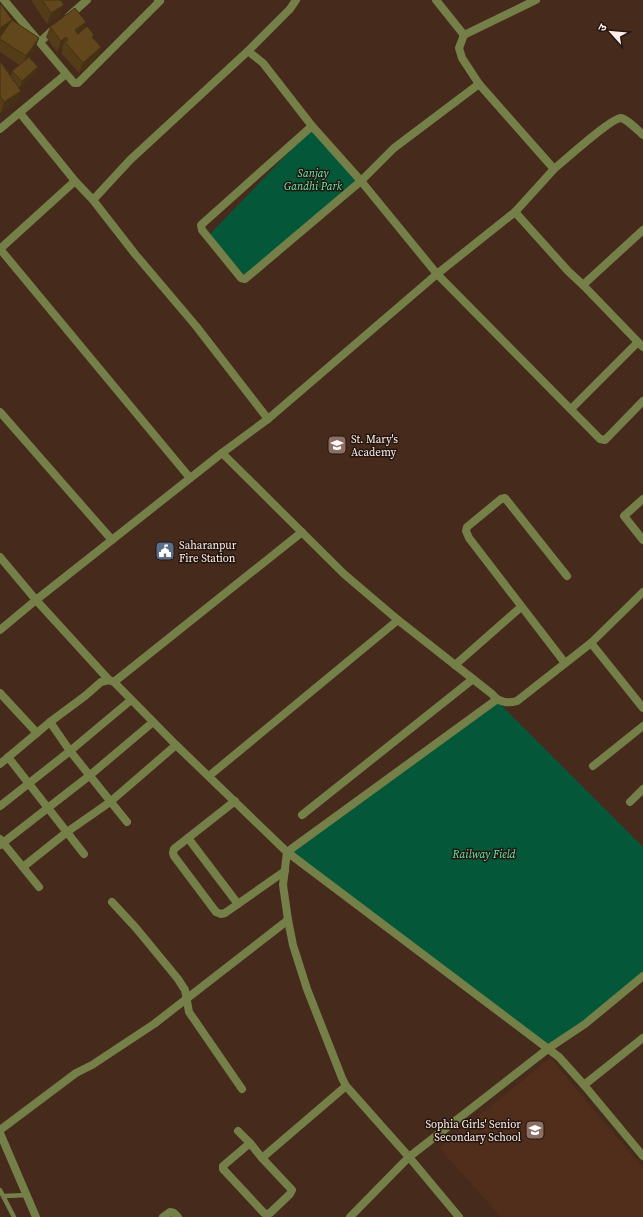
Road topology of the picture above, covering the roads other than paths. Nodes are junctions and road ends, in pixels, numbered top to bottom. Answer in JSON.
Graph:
{"nodes":[{"id":1,"x":4,"y":0,"type":"edge"},
{"id":2,"x":87,"y":0,"type":"edge"},
{"id":3,"x":160,"y":0,"type":"edge"},
{"id":4,"x":296,"y":0,"type":"edge"},
{"id":5,"x":436,"y":0,"type":"edge"},
{"id":6,"x":536,"y":0,"type":"edge"},
{"id":7,"x":464,"y":35,"type":"junction"},
{"id":8,"x":40,"y":42,"type":"junction"},
{"id":9,"x":248,"y":50,"type":"junction"},
{"id":10,"x":66,"y":74,"type":"junction"},
{"id":11,"x":480,"y":84,"type":"junction"},
{"id":12,"x":20,"y":113,"type":"junction"},
{"id":13,"x":2,"y":125,"type":"edge"},
{"id":14,"x":312,"y":126,"type":"junction"},
{"id":15,"x":643,"y":135,"type":"edge"},
{"id":16,"x":554,"y":169,"type":"junction"},
{"id":17,"x":75,"y":181,"type":"junction"},
{"id":18,"x":361,"y":181,"type":"junction"},
{"id":19,"x":93,"y":200,"type":"junction"},
{"id":20,"x":515,"y":212,"type":"junction"},
{"id":21,"x":643,"y":230,"type":"edge"},
{"id":22,"x":0,"y":249,"type":"edge"},
{"id":23,"x":437,"y":274,"type":"junction"},
{"id":24,"x":583,"y":285,"type":"junction"},
{"id":25,"x":640,"y":345,"type":"edge"},
{"id":26,"x":643,"y":401,"type":"edge"},
{"id":27,"x":571,"y":409,"type":"junction"},
{"id":28,"x":0,"y":412,"type":"edge"},
{"id":29,"x":268,"y":418,"type":"junction"},
{"id":30,"x":222,"y":453,"type":"junction"},
{"id":31,"x":190,"y":478,"type":"junction"},
{"id":32,"x":643,"y":499,"type":"edge"},
{"id":33,"x":302,"y":532,"type":"junction"},
{"id":34,"x":112,"y":540,"type":"junction"},
{"id":35,"x":643,"y":540,"type":"edge"},
{"id":36,"x":0,"y":557,"type":"edge"},
{"id":37,"x":568,"y":576,"type":"dead end"},
{"id":38,"x":643,"y":592,"type":"edge"},
{"id":39,"x":36,"y":600,"type":"junction"},
{"id":40,"x":521,"y":607,"type":"junction"},
{"id":41,"x":398,"y":620,"type":"junction"},
{"id":42,"x":0,"y":630,"type":"edge"},
{"id":43,"x":591,"y":643,"type":"junction"},
{"id":44,"x":565,"y":663,"type":"junction"},
{"id":45,"x":455,"y":665,"type":"junction"},
{"id":46,"x":473,"y":679,"type":"junction"},
{"id":47,"x":112,"y":681,"type":"junction"},
{"id":48,"x":0,"y":693,"type":"edge"},
{"id":49,"x":131,"y":700,"type":"junction"},
{"id":50,"x":496,"y":700,"type":"junction"},
{"id":51,"x":643,"y":708,"type":"edge"},
{"id":52,"x":50,"y":722,"type":"junction"},
{"id":53,"x":153,"y":722,"type":"junction"},
{"id":54,"x":643,"y":726,"type":"edge"},
{"id":55,"x":37,"y":733,"type":"junction"},
{"id":56,"x":176,"y":745,"type":"junction"},
{"id":57,"x":70,"y":751,"type":"junction"},
{"id":58,"x":8,"y":757,"type":"junction"},
{"id":59,"x":0,"y":764,"type":"edge"},
{"id":60,"x":594,"y":766,"type":"dead end"},
{"id":61,"x":90,"y":776,"type":"junction"},
{"id":62,"x":209,"y":776,"type":"junction"},
{"id":63,"x":29,"y":784,"type":"junction"},
{"id":64,"x":643,"y":789,"type":"edge"},
{"id":65,"x":235,"y":801,"type":"junction"},
{"id":66,"x":110,"y":802,"type":"junction"},
{"id":67,"x":630,"y":802,"type":"dead end"},
{"id":68,"x":0,"y":806,"type":"edge"},
{"id":69,"x":48,"y":809,"type":"junction"},
{"id":70,"x":302,"y":815,"type":"dead end"},
{"id":71,"x":127,"y":822,"type":"dead end"},
{"id":72,"x":68,"y":832,"type":"junction"},
{"id":73,"x":188,"y":838,"type":"junction"},
{"id":74,"x":1,"y":842,"type":"edge"},
{"id":75,"x":287,"y":852,"type":"junction"},
{"id":76,"x":84,"y":854,"type":"dead end"},
{"id":77,"x":23,"y":866,"type":"junction"},
{"id":78,"x":285,"y":871,"type":"junction"},
{"id":79,"x":39,"y":887,"type":"dead end"},
{"id":80,"x":112,"y":902,"type":"dead end"},
{"id":81,"x":238,"y":904,"type":"junction"},
{"id":82,"x":288,"y":920,"type":"junction"},
{"id":83,"x":643,"y":976,"type":"edge"},
{"id":84,"x":186,"y":1000,"type":"junction"},
{"id":85,"x":643,"y":1038,"type":"edge"},
{"id":86,"x":549,"y":1048,"type":"junction"},
{"id":87,"x":584,"y":1085,"type":"junction"},
{"id":88,"x":346,"y":1086,"type":"junction"},
{"id":89,"x":242,"y":1089,"type":"dead end"},
{"id":90,"x":0,"y":1131,"type":"edge"},
{"id":91,"x":238,"y":1131,"type":"dead end"},
{"id":92,"x":250,"y":1143,"type":"junction"},
{"id":93,"x":643,"y":1156,"type":"edge"},
{"id":94,"x":409,"y":1157,"type":"junction"},
{"id":95,"x":262,"y":1158,"type":"junction"},
{"id":96,"x":0,"y":1190,"type":"edge"},
{"id":97,"x":27,"y":1195,"type":"junction"},
{"id":98,"x":4,"y":1196,"type":"junction"},
{"id":99,"x":14,"y":1217,"type":"edge"},
{"id":100,"x":36,"y":1217,"type":"edge"},
{"id":101,"x":163,"y":1217,"type":"edge"},
{"id":102,"x":178,"y":1217,"type":"edge"},
{"id":103,"x":350,"y":1217,"type":"edge"},
{"id":104,"x":459,"y":1217,"type":"edge"}],
"edges":[{"from":1,"to":8,"type":"street"},
{"from":2,"to":8,"type":"street"},
{"from":3,"to":10,"type":"street"},
{"from":4,"to":9,"type":"street"},
{"from":5,"to":7,"type":"street"},
{"from":6,"to":7,"type":"street"},
{"from":7,"to":11,"type":"street"},
{"from":8,"to":10,"type":"street"},
{"from":9,"to":14,"type":"street"},
{"from":9,"to":19,"type":"street"},
{"from":10,"to":12,"type":"street"},
{"from":11,"to":16,"type":"street"},
{"from":11,"to":18,"type":"street"},
{"from":12,"to":13,"type":"street"},
{"from":12,"to":17,"type":"street"},
{"from":14,"to":18,"type":"street"},
{"from":14,"to":18,"type":"street"},
{"from":15,"to":16,"type":"street"},
{"from":16,"to":20,"type":"street"},
{"from":17,"to":19,"type":"street"},
{"from":17,"to":22,"type":"street"},
{"from":18,"to":23,"type":"street"},
{"from":19,"to":29,"type":"street"},
{"from":20,"to":23,"type":"street"},
{"from":20,"to":24,"type":"street"},
{"from":21,"to":24,"type":"street"},
{"from":22,"to":31,"type":"street"},
{"from":23,"to":27,"type":"street"},
{"from":23,"to":29,"type":"street"},
{"from":24,"to":25,"type":"street"},
{"from":25,"to":27,"type":"street"},
{"from":26,"to":27,"type":"street"},
{"from":28,"to":34,"type":"street"},
{"from":29,"to":30,"type":"street"},
{"from":30,"to":31,"type":"street"},
{"from":30,"to":33,"type":"street"},
{"from":31,"to":34,"type":"street"},
{"from":32,"to":35,"type":"street"},
{"from":33,"to":41,"type":"street"},
{"from":33,"to":47,"type":"street"},
{"from":34,"to":39,"type":"street"},
{"from":36,"to":39,"type":"street"},
{"from":37,"to":40,"type":"street"},
{"from":38,"to":43,"type":"street"},
{"from":39,"to":42,"type":"street"},
{"from":39,"to":47,"type":"street"},
{"from":40,"to":44,"type":"street"},
{"from":40,"to":45,"type":"street"},
{"from":41,"to":45,"type":"street"},
{"from":41,"to":62,"type":"street"},
{"from":43,"to":44,"type":"street"},
{"from":43,"to":51,"type":"street"},
{"from":44,"to":50,"type":"street"},
{"from":45,"to":46,"type":"street"},
{"from":46,"to":50,"type":"street"},
{"from":46,"to":70,"type":"street"},
{"from":47,"to":49,"type":"street"},
{"from":47,"to":52,"type":"street"},
{"from":48,"to":55,"type":"street"},
{"from":49,"to":53,"type":"street"},
{"from":49,"to":57,"type":"street"},
{"from":50,"to":75,"type":"street"},
{"from":52,"to":55,"type":"street"},
{"from":52,"to":57,"type":"street"},
{"from":53,"to":56,"type":"street"},
{"from":53,"to":61,"type":"street"},
{"from":54,"to":60,"type":"street"},
{"from":55,"to":58,"type":"street"},
{"from":56,"to":62,"type":"street"},
{"from":56,"to":66,"type":"street"},
{"from":57,"to":61,"type":"street"},
{"from":57,"to":63,"type":"street"},
{"from":58,"to":59,"type":"street"},
{"from":58,"to":63,"type":"street"},
{"from":61,"to":66,"type":"street"},
{"from":61,"to":69,"type":"street"},
{"from":62,"to":65,"type":"street"},
{"from":63,"to":68,"type":"street"},
{"from":63,"to":69,"type":"street"},
{"from":64,"to":67,"type":"street"},
{"from":65,"to":73,"type":"street"},
{"from":65,"to":75,"type":"street"},
{"from":66,"to":71,"type":"street"},
{"from":66,"to":72,"type":"street"},
{"from":69,"to":72,"type":"street"},
{"from":69,"to":74,"type":"street"},
{"from":72,"to":76,"type":"street"},
{"from":72,"to":77,"type":"street"},
{"from":73,"to":81,"type":"street"},
{"from":73,"to":81,"type":"street"},
{"from":74,"to":77,"type":"street"},
{"from":75,"to":78,"type":"street"},
{"from":75,"to":86,"type":"street"},
{"from":77,"to":79,"type":"street"},
{"from":78,"to":81,"type":"street"},
{"from":78,"to":82,"type":"street"},
{"from":80,"to":84,"type":"street"},
{"from":82,"to":84,"type":"street"},
{"from":82,"to":88,"type":"street"},
{"from":83,"to":86,"type":"street"},
{"from":84,"to":89,"type":"street"},
{"from":84,"to":90,"type":"street"},
{"from":85,"to":87,"type":"street"},
{"from":86,"to":87,"type":"street"},
{"from":86,"to":94,"type":"street"},
{"from":87,"to":93,"type":"street"},
{"from":88,"to":94,"type":"street"},
{"from":88,"to":95,"type":"street"},
{"from":90,"to":97,"type":"street"},
{"from":91,"to":92,"type":"street"},
{"from":92,"to":95,"type":"street"},
{"from":92,"to":95,"type":"street"},
{"from":94,"to":103,"type":"street"},
{"from":94,"to":104,"type":"street"},
{"from":96,"to":98,"type":"lane"},
{"from":97,"to":98,"type":"lane"},
{"from":97,"to":100,"type":"street"},
{"from":98,"to":99,"type":"lane"},
{"from":101,"to":102,"type":"street"}]}
